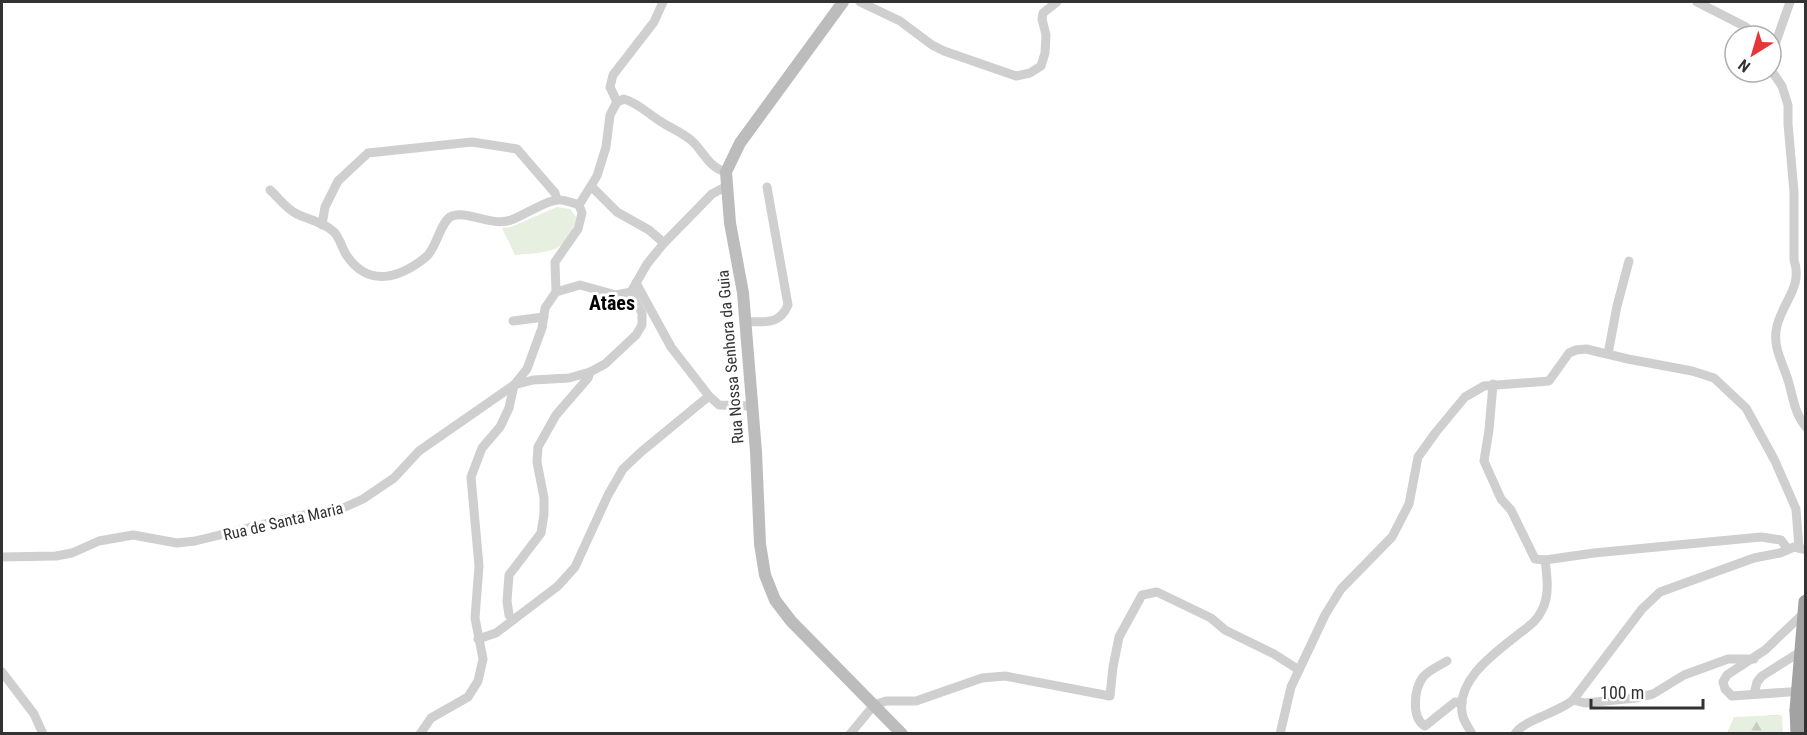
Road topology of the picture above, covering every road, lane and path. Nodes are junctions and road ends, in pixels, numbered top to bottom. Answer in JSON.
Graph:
{"nodes":[{"id":1,"x":663,"y":2,"type":"edge"},
{"id":2,"x":843,"y":2,"type":"edge"},
{"id":3,"x":860,"y":2,"type":"edge"},
{"id":4,"x":1057,"y":2,"type":"edge"},
{"id":5,"x":1697,"y":2,"type":"edge"},
{"id":6,"x":1790,"y":2,"type":"edge"},
{"id":7,"x":1740,"y":24,"type":"edge"},
{"id":8,"x":1782,"y":24,"type":"edge"},
{"id":9,"x":1781,"y":84,"type":"edge"},
{"id":10,"x":617,"y":102,"type":"junction"},
{"id":11,"x":726,"y":172,"type":"junction"},
{"id":12,"x":727,"y":186,"type":"junction"},
{"id":13,"x":592,"y":187,"type":"junction"},
{"id":14,"x":767,"y":187,"type":"dead end"},
{"id":15,"x":270,"y":190,"type":"dead end"},
{"id":16,"x":557,"y":200,"type":"junction"},
{"id":17,"x":579,"y":205,"type":"junction"},
{"id":18,"x":322,"y":225,"type":"junction"},
{"id":19,"x":664,"y":243,"type":"junction"},
{"id":20,"x":1629,"y":261,"type":"dead end"},
{"id":21,"x":633,"y":288,"type":"junction"},
{"id":22,"x":556,"y":292,"type":"junction"},
{"id":23,"x":544,"y":317,"type":"junction"},
{"id":24,"x":513,"y":321,"type":"dead end"},
{"id":25,"x":745,"y":322,"type":"junction"},
{"id":26,"x":1608,"y":354,"type":"junction"},
{"id":27,"x":590,"y":372,"type":"junction"},
{"id":28,"x":1493,"y":384,"type":"junction"},
{"id":29,"x":514,"y":385,"type":"junction"},
{"id":30,"x":709,"y":396,"type":"junction"},
{"id":31,"x":751,"y":406,"type":"junction"},
{"id":32,"x":1806,"y":427,"type":"edge"},
{"id":33,"x":1788,"y":549,"type":"junction"},
{"id":34,"x":1802,"y":549,"type":"edge"},
{"id":35,"x":2,"y":557,"type":"edge"},
{"id":36,"x":1545,"y":560,"type":"junction"},
{"id":37,"x":1806,"y":602,"type":"edge"},
{"id":38,"x":1806,"y":612,"type":"edge"},
{"id":39,"x":513,"y":620,"type":"junction"},
{"id":40,"x":478,"y":639,"type":"junction"},
{"id":41,"x":1806,"y":649,"type":"edge"},
{"id":42,"x":1754,"y":659,"type":"junction"},
{"id":43,"x":1447,"y":661,"type":"dead end"},
{"id":44,"x":1299,"y":670,"type":"junction"},
{"id":45,"x":2,"y":672,"type":"edge"},
{"id":46,"x":1806,"y":691,"type":"edge"},
{"id":47,"x":1754,"y":694,"type":"junction"},
{"id":48,"x":1573,"y":700,"type":"junction"},
{"id":49,"x":1462,"y":703,"type":"junction"},
{"id":50,"x":874,"y":705,"type":"junction"},
{"id":51,"x":43,"y":734,"type":"edge"},
{"id":52,"x":420,"y":734,"type":"edge"},
{"id":53,"x":850,"y":734,"type":"edge"},
{"id":54,"x":902,"y":734,"type":"edge"},
{"id":55,"x":1280,"y":734,"type":"edge"},
{"id":56,"x":1472,"y":734,"type":"edge"},
{"id":57,"x":1515,"y":734,"type":"edge"},
{"id":58,"x":1798,"y":734,"type":"edge"}],
"edges":[{"from":1,"to":10,"type":"street"},
{"from":2,"to":11,"type":"main road","name":"Rua Nossa Senhora da Guia"},
{"from":3,"to":4,"type":"street"},
{"from":5,"to":7,"type":"street"},
{"from":6,"to":8,"type":"street"},
{"from":9,"to":32,"type":"street"},
{"from":10,"to":11,"type":"street"},
{"from":10,"to":13,"type":"street"},
{"from":11,"to":12,"type":"main road","name":"Rua Nossa Senhora da Guia"},
{"from":12,"to":19,"type":"street"},
{"from":12,"to":25,"type":"main road","name":"Rua Nossa Senhora da Guia"},
{"from":13,"to":17,"type":"street"},
{"from":13,"to":19,"type":"street"},
{"from":14,"to":25,"type":"street"},
{"from":15,"to":18,"type":"street"},
{"from":16,"to":17,"type":"street"},
{"from":16,"to":18,"type":"street"},
{"from":16,"to":18,"type":"street"},
{"from":17,"to":22,"type":"street"},
{"from":19,"to":21,"type":"street"},
{"from":20,"to":26,"type":"street"},
{"from":21,"to":22,"type":"street"},
{"from":21,"to":27,"type":"street","name":"Rua de Santa Maria"},
{"from":21,"to":30,"type":"street"},
{"from":22,"to":23,"type":"street"},
{"from":23,"to":24,"type":"street"},
{"from":23,"to":29,"type":"street"},
{"from":25,"to":31,"type":"main road","name":"Rua Nossa Senhora da Guia"},
{"from":26,"to":28,"type":"street"},
{"from":26,"to":34,"type":"street"},
{"from":27,"to":29,"type":"street","name":"Rua de Santa Maria"},
{"from":27,"to":39,"type":"street"},
{"from":28,"to":36,"type":"street"},
{"from":28,"to":44,"type":"street"},
{"from":29,"to":35,"type":"street","name":"Rua de Santa Maria"},
{"from":29,"to":40,"type":"street"},
{"from":30,"to":31,"type":"street"},
{"from":30,"to":39,"type":"street"},
{"from":31,"to":50,"type":"main road","name":"Rua Nossa Senhora da Guia"},
{"from":33,"to":34,"type":"street"},
{"from":33,"to":36,"type":"street"},
{"from":33,"to":48,"type":"street"},
{"from":36,"to":49,"type":"street"},
{"from":37,"to":58,"type":"highway","bridge":true},
{"from":38,"to":42,"type":"street"},
{"from":39,"to":40,"type":"street"},
{"from":40,"to":52,"type":"street"},
{"from":41,"to":47,"type":"street"},
{"from":42,"to":47,"type":"street"},
{"from":42,"to":48,"type":"street"},
{"from":43,"to":49,"type":"street"},
{"from":44,"to":50,"type":"street"},
{"from":44,"to":55,"type":"street"},
{"from":45,"to":51,"type":"street"},
{"from":46,"to":47,"type":"street"},
{"from":48,"to":57,"type":"street"},
{"from":49,"to":56,"type":"street"},
{"from":50,"to":53,"type":"street"},
{"from":50,"to":54,"type":"main road","name":"Rua Nossa Senhora da Guia"}]}
